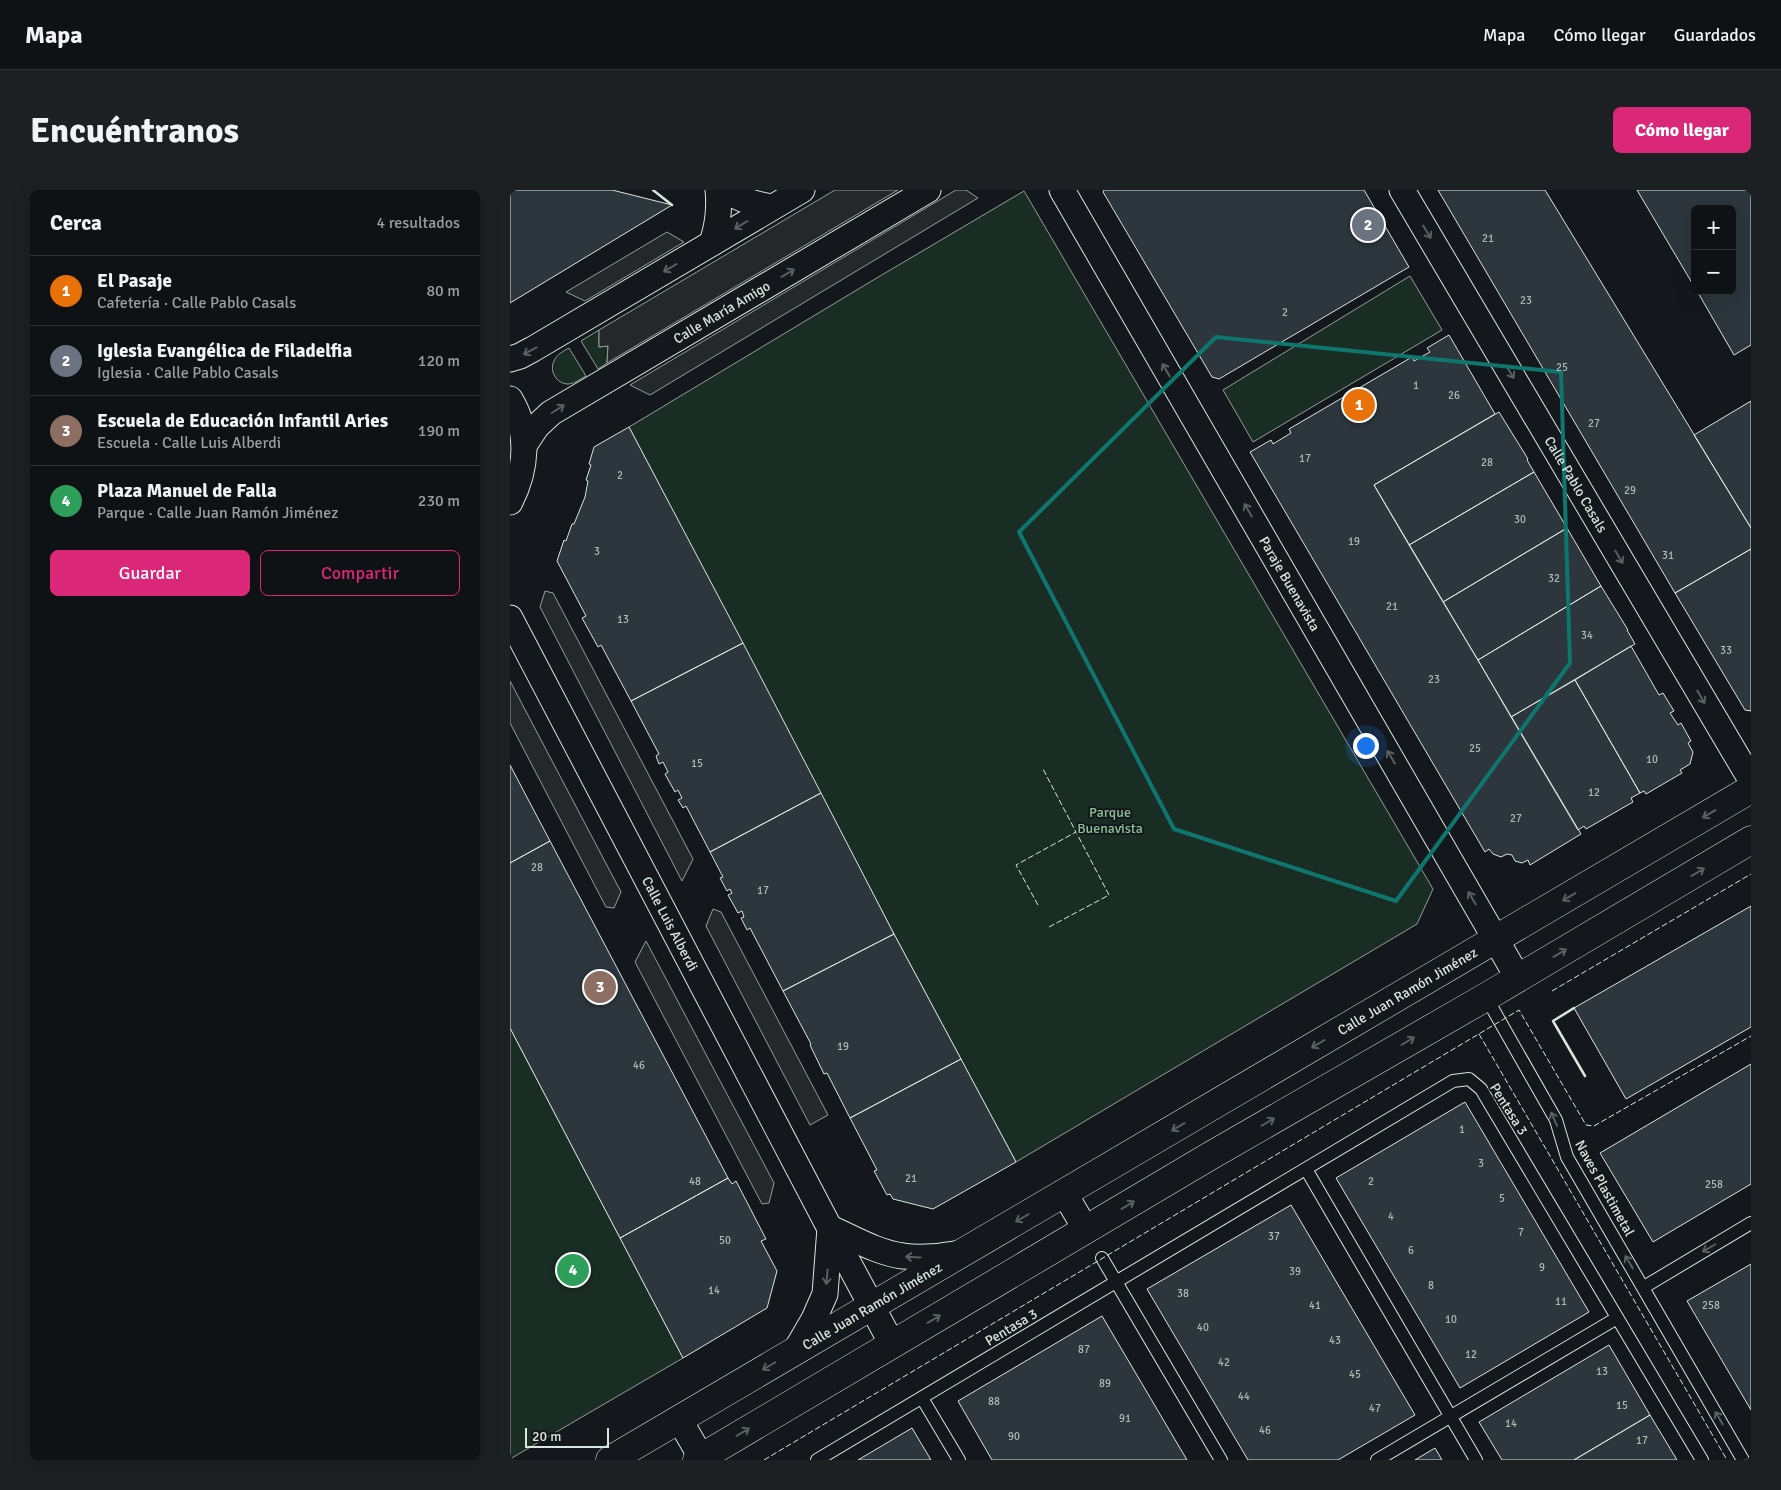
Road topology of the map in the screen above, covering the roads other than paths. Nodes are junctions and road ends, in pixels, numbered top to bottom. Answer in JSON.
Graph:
{"nodes":[{"id":1,"x":718,"y":190,"type":"edge"},
{"id":2,"x":725,"y":190,"type":"edge"},
{"id":3,"x":802,"y":190,"type":"edge"},
{"id":4,"x":928,"y":190,"type":"edge"},
{"id":5,"x":1062,"y":190,"type":"edge"},
{"id":6,"x":1402,"y":190,"type":"edge"},
{"id":7,"x":771,"y":207,"type":"junction"},
{"id":8,"x":712,"y":243,"type":"junction"},
{"id":9,"x":510,"y":359,"type":"edge"},
{"id":10,"x":510,"y":399,"type":"edge"},
{"id":11,"x":525,"y":444,"type":"junction"},
{"id":12,"x":510,"y":502,"type":"edge"},
{"id":13,"x":510,"y":618,"type":"edge"},
{"id":14,"x":1751,"y":780,"type":"edge"},
{"id":15,"x":1751,"y":789,"type":"edge"},
{"id":16,"x":1751,"y":840,"type":"edge"},
{"id":17,"x":1496,"y":940,"type":"junction"},
{"id":18,"x":1518,"y":978,"type":"junction"},
{"id":19,"x":1486,"y":997,"type":"junction"},
{"id":20,"x":1306,"y":1168,"type":"junction"},
{"id":21,"x":1065,"y":1194,"type":"junction"},
{"id":22,"x":1751,"y":1223,"type":"edge"},
{"id":23,"x":830,"y":1228,"type":"junction"},
{"id":24,"x":1086,"y":1230,"type":"junction"},
{"id":25,"x":962,"y":1253,"type":"junction"},
{"id":26,"x":1102,"y":1258,"type":"dead end"},
{"id":27,"x":1116,"y":1282,"type":"junction"},
{"id":28,"x":1644,"y":1287,"type":"junction"},
{"id":29,"x":872,"y":1305,"type":"junction"},
{"id":30,"x":1617,"y":1318,"type":"junction"},
{"id":31,"x":892,"y":1344,"type":"junction"},
{"id":32,"x":796,"y":1350,"type":"junction"},
{"id":33,"x":922,"y":1398,"type":"junction"},
{"id":34,"x":1450,"y":1416,"type":"junction"},
{"id":35,"x":679,"y":1419,"type":"junction"},
{"id":36,"x":699,"y":1459,"type":"edge"},
{"id":37,"x":610,"y":1460,"type":"edge"},
{"id":38,"x":817,"y":1460,"type":"edge"},
{"id":39,"x":959,"y":1460,"type":"edge"},
{"id":40,"x":1221,"y":1460,"type":"edge"},
{"id":41,"x":1377,"y":1460,"type":"edge"},
{"id":42,"x":1476,"y":1460,"type":"edge"},
{"id":43,"x":1702,"y":1460,"type":"edge"},
{"id":44,"x":1743,"y":1460,"type":"edge"}],
"edges":[{"from":1,"to":8,"type":"street"},
{"from":2,"to":7,"type":"street"},
{"from":3,"to":7,"type":"street"},
{"from":11,"to":4,"type":"street","name":"Calle María Amigo","one_way":true},
{"from":17,"to":5,"type":"street","name":"Paraje Buenavista","one_way":true},
{"from":6,"to":14,"type":"street","name":"Calle Pablo Casals","one_way":true},
{"from":7,"to":8,"type":"street","one_way":true},
{"from":8,"to":9,"type":"street","one_way":true},
{"from":10,"to":11,"type":"street"},
{"from":11,"to":12,"type":"street"},
{"from":13,"to":23,"type":"street","name":"Calle Luis Alberdi"},
{"from":15,"to":17,"type":"main road","name":"Calle Juan Ramón Jiménez","one_way":true},
{"from":18,"to":16,"type":"main road","one_way":true},
{"from":17,"to":18,"type":"street","name":"Paraje Buenavista"},
{"from":17,"to":21,"type":"main road","name":"Calle Juan Ramón Jiménez","one_way":true},
{"from":18,"to":19,"type":"main road"},
{"from":24,"to":19,"type":"main road","one_way":true},
{"from":28,"to":19,"type":"lane","name":"Naves Plastimetal","one_way":true},
{"from":20,"to":27,"type":"lane","name":"Pentasa 3"},
{"from":20,"to":30,"type":"lane","name":"Pentasa 3"},
{"from":20,"to":34,"type":"lane"},
{"from":21,"to":24,"type":"street"},
{"from":21,"to":25,"type":"main road","name":"Calle Juan Ramón Jiménez","one_way":true},
{"from":22,"to":28,"type":"lane","one_way":true},
{"from":25,"to":23,"type":"street","one_way":true},
{"from":23,"to":29,"type":"street","name":"Calle Luis Alberdi"},
{"from":23,"to":32,"type":"street","one_way":true},
{"from":31,"to":24,"type":"main road","one_way":true},
{"from":25,"to":29,"type":"main road","name":"Calle Juan Ramón Jiménez"},
{"from":26,"to":27,"type":"lane"},
{"from":27,"to":33,"type":"lane","name":"Pentasa 3"},
{"from":27,"to":40,"type":"lane"},
{"from":44,"to":28,"type":"lane","name":"Naves Plastimetal","one_way":true},
{"from":29,"to":31,"type":"street","name":"Calle Luis Alberdi"},
{"from":29,"to":32,"type":"main road","name":"Calle Juan Ramón Jiménez"},
{"from":30,"to":34,"type":"lane"},
{"from":30,"to":43,"type":"lane","name":"Pentasa 3"},
{"from":36,"to":31,"type":"main road","one_way":true},
{"from":32,"to":35,"type":"main road","name":"Calle Juan Ramón Jiménez","one_way":true},
{"from":33,"to":38,"type":"lane","name":"Pentasa 3"},
{"from":33,"to":39,"type":"lane"},
{"from":34,"to":41,"type":"lane"},
{"from":34,"to":42,"type":"lane"},
{"from":35,"to":36,"type":"street"},
{"from":35,"to":37,"type":"main road","name":"Calle Juan Ramón Jiménez"}]}
